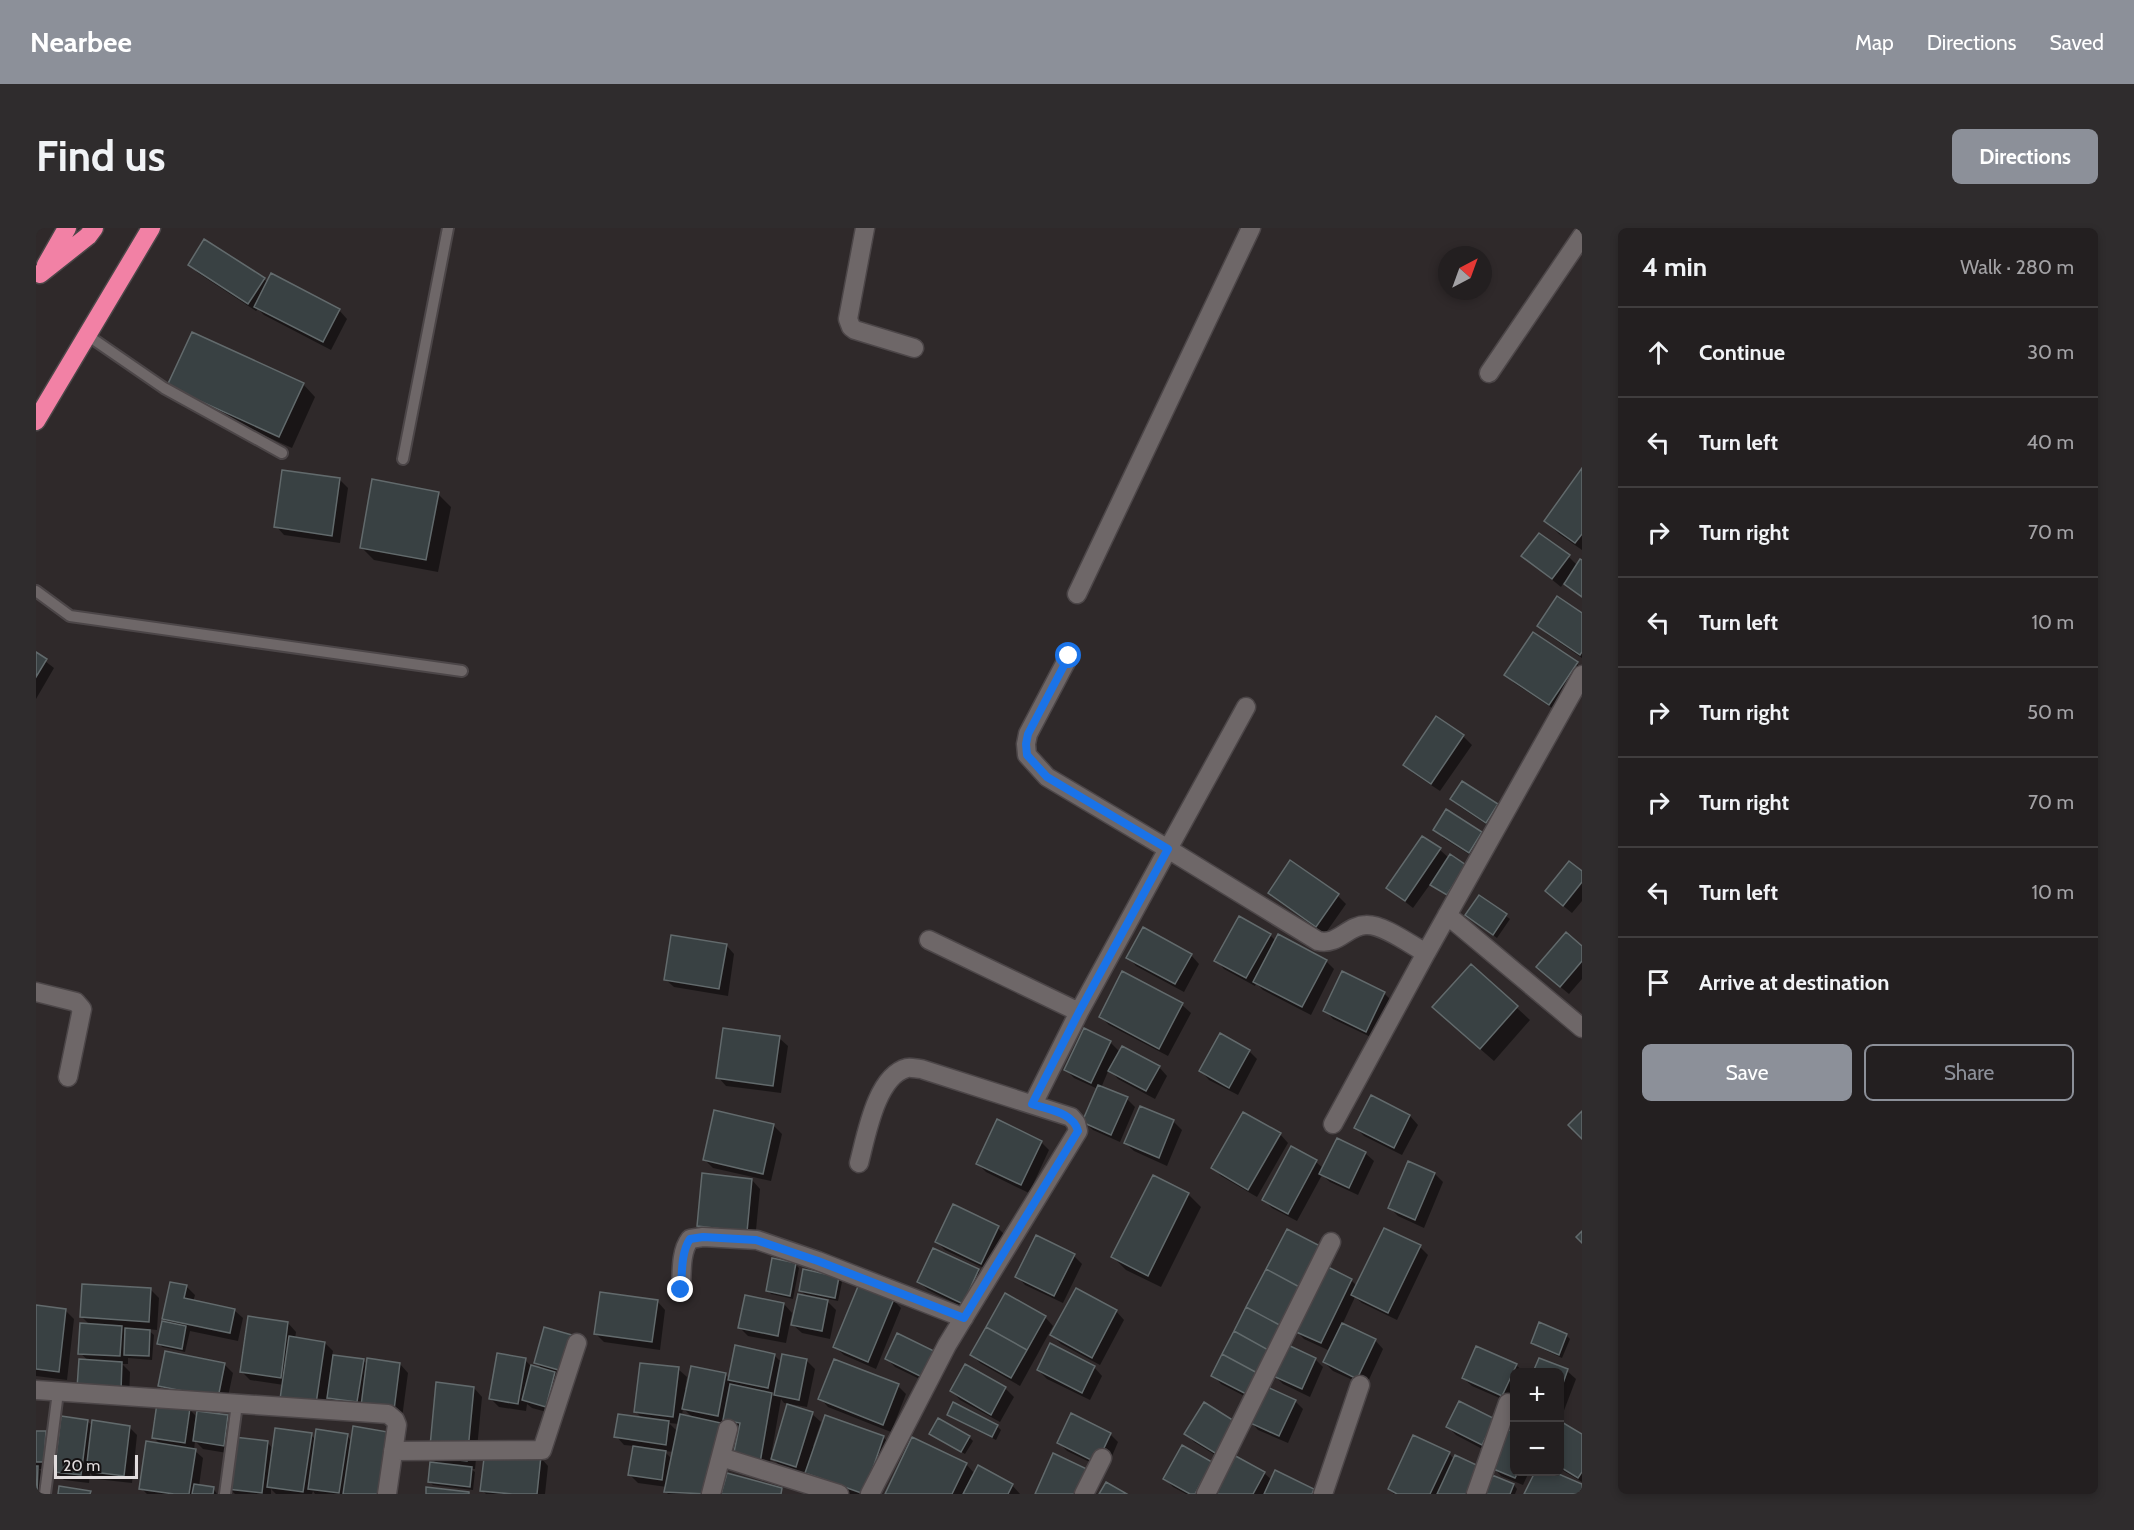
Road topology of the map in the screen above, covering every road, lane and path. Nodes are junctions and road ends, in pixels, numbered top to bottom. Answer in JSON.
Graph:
{"nodes":[{"id":1,"x":67,"y":228,"type":"edge"},
{"id":2,"x":94,"y":228,"type":"edge"},
{"id":3,"x":151,"y":228,"type":"edge"},
{"id":4,"x":448,"y":228,"type":"edge"},
{"id":5,"x":865,"y":228,"type":"edge"},
{"id":6,"x":1251,"y":228,"type":"edge"},
{"id":7,"x":1582,"y":236,"type":"edge"},
{"id":8,"x":38,"y":278,"type":"edge"},
{"id":9,"x":87,"y":335,"type":"junction"},
{"id":10,"x":914,"y":348,"type":"dead end"},
{"id":11,"x":1489,"y":373,"type":"dead end"},
{"id":12,"x":36,"y":421,"type":"edge"},
{"id":13,"x":282,"y":453,"type":"dead end"},
{"id":14,"x":403,"y":459,"type":"dead end"},
{"id":15,"x":36,"y":591,"type":"edge"},
{"id":16,"x":1077,"y":594,"type":"dead end"},
{"id":17,"x":1069,"y":656,"type":"dead end"},
{"id":18,"x":462,"y":671,"type":"dead end"},
{"id":19,"x":1582,"y":675,"type":"edge"},
{"id":20,"x":1246,"y":707,"type":"dead end"},
{"id":21,"x":1168,"y":849,"type":"junction"},
{"id":22,"x":1447,"y":915,"type":"junction"},
{"id":23,"x":929,"y":939,"type":"dead end"},
{"id":24,"x":1426,"y":953,"type":"junction"},
{"id":25,"x":36,"y":992,"type":"edge"},
{"id":26,"x":1079,"y":1012,"type":"junction"},
{"id":27,"x":1582,"y":1028,"type":"edge"},
{"id":28,"x":68,"y":1077,"type":"dead end"},
{"id":29,"x":1032,"y":1104,"type":"junction"},
{"id":30,"x":1333,"y":1124,"type":"dead end"},
{"id":31,"x":859,"y":1163,"type":"dead end"},
{"id":32,"x":1331,"y":1242,"type":"dead end"},
{"id":33,"x":681,"y":1290,"type":"dead end"},
{"id":34,"x":964,"y":1318,"type":"junction"},
{"id":35,"x":577,"y":1342,"type":"dead end"},
{"id":36,"x":1360,"y":1385,"type":"dead end"},
{"id":37,"x":36,"y":1390,"type":"edge"},
{"id":38,"x":58,"y":1392,"type":"junction"},
{"id":39,"x":1508,"y":1403,"type":"dead end"},
{"id":40,"x":237,"y":1404,"type":"junction"},
{"id":41,"x":728,"y":1429,"type":"dead end"},
{"id":42,"x":393,"y":1451,"type":"junction"},
{"id":43,"x":721,"y":1457,"type":"junction"},
{"id":44,"x":1102,"y":1458,"type":"dead end"},
{"id":45,"x":45,"y":1494,"type":"edge"},
{"id":46,"x":225,"y":1494,"type":"edge"},
{"id":47,"x":387,"y":1494,"type":"edge"},
{"id":48,"x":711,"y":1494,"type":"edge"},
{"id":49,"x":839,"y":1494,"type":"edge"},
{"id":50,"x":870,"y":1494,"type":"edge"},
{"id":51,"x":1084,"y":1494,"type":"edge"},
{"id":52,"x":1206,"y":1494,"type":"edge"},
{"id":53,"x":1323,"y":1494,"type":"edge"},
{"id":54,"x":1476,"y":1494,"type":"edge"}],
"edges":[{"from":1,"to":8,"type":"highway"},
{"from":2,"to":8,"type":"highway"},
{"from":3,"to":9,"type":"highway"},
{"from":4,"to":14,"type":"lane"},
{"from":5,"to":10,"type":"street"},
{"from":6,"to":16,"type":"street"},
{"from":7,"to":11,"type":"street"},
{"from":9,"to":12,"type":"highway"},
{"from":9,"to":13,"type":"lane"},
{"from":15,"to":18,"type":"lane"},
{"from":17,"to":21,"type":"street"},
{"from":19,"to":22,"type":"street"},
{"from":20,"to":21,"type":"street"},
{"from":21,"to":24,"type":"street"},
{"from":21,"to":26,"type":"street"},
{"from":22,"to":24,"type":"street"},
{"from":22,"to":27,"type":"street"},
{"from":23,"to":26,"type":"street"},
{"from":24,"to":30,"type":"street"},
{"from":25,"to":28,"type":"street"},
{"from":26,"to":29,"type":"street"},
{"from":29,"to":31,"type":"street"},
{"from":29,"to":34,"type":"street"},
{"from":32,"to":52,"type":"street"},
{"from":33,"to":34,"type":"street"},
{"from":34,"to":50,"type":"street"},
{"from":35,"to":42,"type":"street"},
{"from":36,"to":53,"type":"street"},
{"from":37,"to":38,"type":"street"},
{"from":38,"to":40,"type":"street"},
{"from":38,"to":45,"type":"lane"},
{"from":39,"to":54,"type":"street"},
{"from":40,"to":42,"type":"street"},
{"from":40,"to":46,"type":"lane"},
{"from":41,"to":43,"type":"street"},
{"from":42,"to":47,"type":"street"},
{"from":43,"to":48,"type":"street"},
{"from":43,"to":49,"type":"street"},
{"from":44,"to":51,"type":"street"}]}
